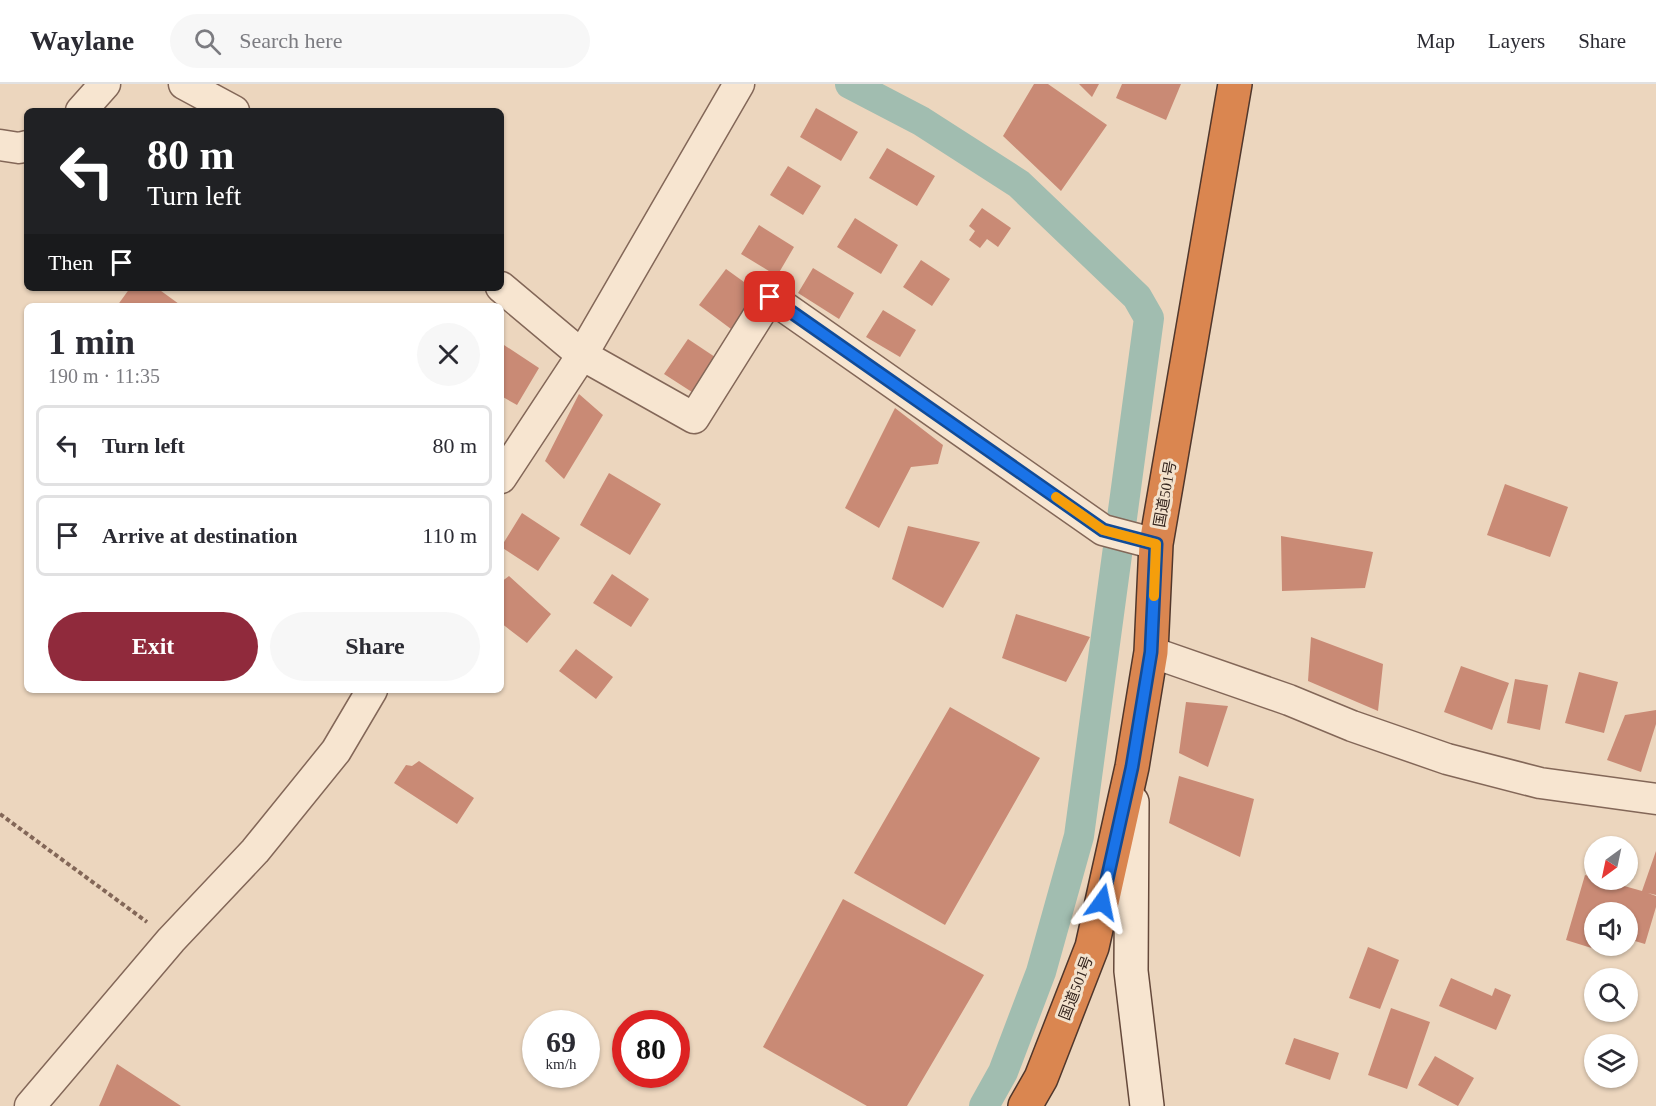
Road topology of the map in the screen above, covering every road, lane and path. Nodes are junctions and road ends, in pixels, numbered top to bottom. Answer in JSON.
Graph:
{"nodes":[{"id":1,"x":105,"y":84,"type":"edge"},
{"id":2,"x":184,"y":84,"type":"edge"},
{"id":3,"x":739,"y":84,"type":"edge"},
{"id":4,"x":1235,"y":84,"type":"edge"},
{"id":5,"x":84,"y":108,"type":"edge"},
{"id":6,"x":228,"y":108,"type":"edge"},
{"id":7,"x":0,"y":145,"type":"edge"},
{"id":8,"x":24,"y":147,"type":"edge"},
{"id":9,"x":504,"y":290,"type":"edge"},
{"id":10,"x":582,"y":355,"type":"junction"},
{"id":11,"x":504,"y":473,"type":"edge"},
{"id":12,"x":1146,"y":541,"type":"junction"},
{"id":13,"x":1151,"y":652,"type":"junction"},
{"id":14,"x":370,"y":693,"type":"edge"},
{"id":15,"x":1132,"y":767,"type":"junction"},
{"id":16,"x":1656,"y":798,"type":"edge"},
{"id":17,"x":0,"y":814,"type":"edge"},
{"id":18,"x":171,"y":940,"type":"junction"},
{"id":19,"x":30,"y":1106,"type":"edge"},
{"id":20,"x":1026,"y":1106,"type":"edge"},
{"id":21,"x":1148,"y":1106,"type":"edge"}],
"edges":[{"from":1,"to":5,"type":"street"},
{"from":2,"to":6,"type":"street"},
{"from":3,"to":10,"type":"street"},
{"from":4,"to":12,"type":"highway","name":"国道501号"},
{"from":7,"to":8,"type":"street"},
{"from":9,"to":10,"type":"street"},
{"from":10,"to":11,"type":"street"},
{"from":10,"to":12,"type":"street"},
{"from":12,"to":13,"type":"highway","name":"国道501号"},
{"from":13,"to":15,"type":"highway","name":"国道501号"},
{"from":13,"to":16,"type":"street"},
{"from":14,"to":18,"type":"street"},
{"from":15,"to":20,"type":"highway","name":"国道501号"},
{"from":15,"to":21,"type":"street"},
{"from":17,"to":18,"type":"path"},
{"from":18,"to":19,"type":"street"}]}
